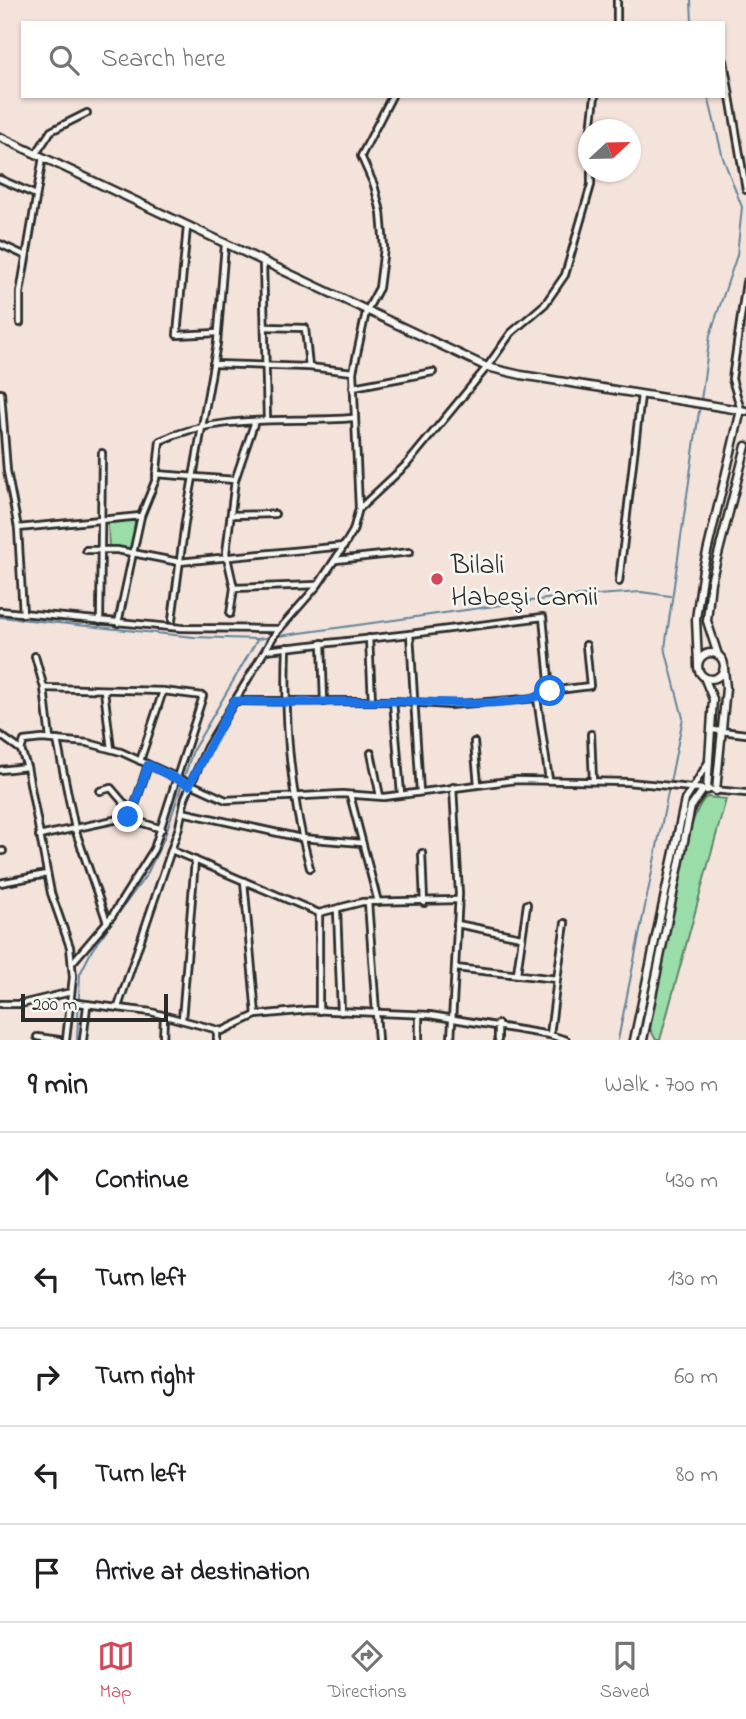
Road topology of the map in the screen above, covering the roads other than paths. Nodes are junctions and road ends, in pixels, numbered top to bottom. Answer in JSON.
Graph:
{"nodes":[{"id":1,"x":617,"y":0,"type":"edge"},
{"id":2,"x":617,"y":21,"type":"edge"},
{"id":3,"x":725,"y":67,"type":"edge"},
{"id":4,"x":391,"y":98,"type":"edge"},
{"id":5,"x":596,"y":98,"type":"edge"},
{"id":6,"x":88,"y":113,"type":"dead end"},
{"id":7,"x":593,"y":119,"type":"edge"},
{"id":8,"x":0,"y":137,"type":"edge"},
{"id":9,"x":39,"y":156,"type":"junction"},
{"id":10,"x":0,"y":179,"type":"edge"},
{"id":11,"x":591,"y":182,"type":"edge"},
{"id":12,"x":746,"y":190,"type":"edge"},
{"id":13,"x":36,"y":195,"type":"junction"},
{"id":14,"x":187,"y":227,"type":"junction"},
{"id":15,"x":0,"y":244,"type":"edge"},
{"id":16,"x":225,"y":245,"type":"junction"},
{"id":17,"x":26,"y":256,"type":"junction"},
{"id":18,"x":263,"y":263,"type":"junction"},
{"id":19,"x":746,"y":282,"type":"edge"},
{"id":20,"x":366,"y":312,"type":"junction"},
{"id":21,"x":20,"y":323,"type":"dead end"},
{"id":22,"x":265,"y":327,"type":"junction"},
{"id":23,"x":217,"y":333,"type":"junction"},
{"id":24,"x":213,"y":364,"type":"junction"},
{"id":25,"x":268,"y":366,"type":"junction"},
{"id":26,"x":309,"y":366,"type":"junction"},
{"id":27,"x":487,"y":367,"type":"junction"},
{"id":28,"x":353,"y":372,"type":"junction"},
{"id":29,"x":433,"y":372,"type":"dead end"},
{"id":30,"x":353,"y":387,"type":"junction"},
{"id":31,"x":1,"y":393,"type":"edge"},
{"id":32,"x":641,"y":395,"type":"junction"},
{"id":33,"x":743,"y":411,"type":"edge"},
{"id":34,"x":354,"y":418,"type":"junction"},
{"id":35,"x":267,"y":419,"type":"junction"},
{"id":36,"x":255,"y":421,"type":"junction"},
{"id":37,"x":201,"y":428,"type":"junction"},
{"id":38,"x":746,"y":446,"type":"edge"},
{"id":39,"x":102,"y":453,"type":"dead end"},
{"id":40,"x":0,"y":471,"type":"edge"},
{"id":41,"x":7,"y":471,"type":"junction"},
{"id":42,"x":156,"y":474,"type":"junction"},
{"id":43,"x":194,"y":475,"type":"junction"},
{"id":44,"x":235,"y":480,"type":"junction"},
{"id":45,"x":359,"y":508,"type":"junction"},
{"id":46,"x":275,"y":514,"type":"dead end"},
{"id":47,"x":232,"y":515,"type":"junction"},
{"id":48,"x":141,"y":516,"type":"junction"},
{"id":49,"x":103,"y":518,"type":"junction"},
{"id":50,"x":18,"y":528,"type":"junction"},
{"id":51,"x":344,"y":546,"type":"junction"},
{"id":52,"x":103,"y":549,"type":"junction"},
{"id":53,"x":86,"y":550,"type":"dead end"},
{"id":54,"x":134,"y":552,"type":"junction"},
{"id":55,"x":410,"y":552,"type":"dead end"},
{"id":56,"x":226,"y":557,"type":"junction"},
{"id":57,"x":335,"y":560,"type":"junction"},
{"id":58,"x":179,"y":562,"type":"junction"},
{"id":59,"x":619,"y":582,"type":"dead end"},
{"id":60,"x":318,"y":585,"type":"junction"},
{"id":61,"x":234,"y":588,"type":"junction"},
{"id":62,"x":0,"y":611,"type":"edge"},
{"id":63,"x":23,"y":614,"type":"junction"},
{"id":64,"x":230,"y":614,"type":"dead end"},
{"id":65,"x":172,"y":620,"type":"dead end"},
{"id":66,"x":100,"y":621,"type":"junction"},
{"id":67,"x":118,"y":623,"type":"junction"},
{"id":68,"x":277,"y":631,"type":"junction"},
{"id":69,"x":410,"y":634,"type":"junction"},
{"id":70,"x":369,"y":638,"type":"junction"},
{"id":71,"x":322,"y":643,"type":"junction"},
{"id":72,"x":586,"y":645,"type":"dead end"},
{"id":73,"x":287,"y":647,"type":"junction"},
{"id":74,"x":265,"y":651,"type":"junction"},
{"id":75,"x":718,"y":655,"type":"junction"},
{"id":76,"x":35,"y":656,"type":"dead end"},
{"id":77,"x":698,"y":664,"type":"junction"},
{"id":78,"x":724,"y":669,"type":"junction"},
{"id":79,"x":704,"y":677,"type":"junction"},
{"id":80,"x":44,"y":688,"type":"junction"},
{"id":81,"x":104,"y":690,"type":"junction"},
{"id":82,"x":163,"y":691,"type":"junction"},
{"id":83,"x":550,"y":691,"type":"junction"},
{"id":84,"x":537,"y":698,"type":"junction"},
{"id":85,"x":234,"y":701,"type":"junction"},
{"id":86,"x":372,"y":701,"type":"junction"},
{"id":87,"x":393,"y":701,"type":"junction"},
{"id":88,"x":414,"y":701,"type":"junction"},
{"id":89,"x":324,"y":702,"type":"junction"},
{"id":90,"x":285,"y":703,"type":"junction"},
{"id":91,"x":713,"y":730,"type":"junction"},
{"id":92,"x":723,"y":731,"type":"junction"},
{"id":93,"x":591,"y":734,"type":"dead end"},
{"id":94,"x":746,"y":734,"type":"edge"},
{"id":95,"x":1,"y":735,"type":"edge"},
{"id":96,"x":54,"y":739,"type":"junction"},
{"id":97,"x":474,"y":742,"type":"dead end"},
{"id":98,"x":111,"y":749,"type":"junction"},
{"id":99,"x":21,"y":750,"type":"junction"},
{"id":100,"x":371,"y":752,"type":"dead end"},
{"id":101,"x":711,"y":754,"type":"junction"},
{"id":102,"x":140,"y":761,"type":"junction"},
{"id":103,"x":148,"y":765,"type":"junction"},
{"id":104,"x":26,"y":767,"type":"junction"},
{"id":105,"x":0,"y":770,"type":"edge"},
{"id":106,"x":549,"y":780,"type":"junction"},
{"id":107,"x":182,"y":782,"type":"junction"},
{"id":108,"x":593,"y":782,"type":"junction"},
{"id":109,"x":478,"y":784,"type":"junction"},
{"id":110,"x":453,"y":787,"type":"junction"},
{"id":111,"x":692,"y":789,"type":"junction"},
{"id":112,"x":100,"y":790,"type":"dead end"},
{"id":113,"x":705,"y":790,"type":"junction"},
{"id":114,"x":716,"y":791,"type":"junction"},
{"id":115,"x":420,"y":792,"type":"junction"},
{"id":116,"x":746,"y":793,"type":"edge"},
{"id":117,"x":401,"y":794,"type":"junction"},
{"id":118,"x":350,"y":795,"type":"junction"},
{"id":119,"x":380,"y":796,"type":"junction"},
{"id":120,"x":295,"y":798,"type":"junction"},
{"id":121,"x":182,"y":812,"type":"junction"},
{"id":122,"x":131,"y":813,"type":"junction"},
{"id":123,"x":75,"y":829,"type":"junction"},
{"id":124,"x":162,"y":829,"type":"junction"},
{"id":125,"x":39,"y":836,"type":"junction"},
{"id":126,"x":301,"y":838,"type":"junction"},
{"id":127,"x":362,"y":843,"type":"junction"},
{"id":128,"x":171,"y":850,"type":"junction"},
{"id":129,"x":422,"y":853,"type":"dead end"},
{"id":130,"x":195,"y":860,"type":"junction"},
{"id":131,"x":310,"y":868,"type":"dead end"},
{"id":132,"x":47,"y":874,"type":"junction"},
{"id":133,"x":244,"y":881,"type":"junction"},
{"id":134,"x":0,"y":883,"type":"edge"},
{"id":135,"x":458,"y":900,"type":"junction"},
{"id":136,"x":368,"y":902,"type":"junction"},
{"id":137,"x":378,"y":902,"type":"junction"},
{"id":138,"x":424,"y":902,"type":"junction"},
{"id":139,"x":527,"y":904,"type":"dead end"},
{"id":140,"x":337,"y":910,"type":"junction"},
{"id":141,"x":319,"y":913,"type":"junction"},
{"id":142,"x":107,"y":922,"type":"junction"},
{"id":143,"x":565,"y":923,"type":"dead end"},
{"id":144,"x":457,"y":924,"type":"junction"},
{"id":145,"x":521,"y":937,"type":"junction"},
{"id":146,"x":72,"y":963,"type":"junction"},
{"id":147,"x":455,"y":968,"type":"junction"},
{"id":148,"x":517,"y":973,"type":"junction"},
{"id":149,"x":557,"y":979,"type":"junction"},
{"id":150,"x":71,"y":992,"type":"junction"},
{"id":151,"x":71,"y":1002,"type":"junction"},
{"id":152,"x":0,"y":1004,"type":"edge"},
{"id":153,"x":86,"y":1006,"type":"junction"},
{"id":154,"x":118,"y":1007,"type":"junction"},
{"id":155,"x":319,"y":1011,"type":"junction"},
{"id":156,"x":341,"y":1012,"type":"junction"},
{"id":157,"x":377,"y":1014,"type":"junction"},
{"id":158,"x":256,"y":1015,"type":"junction"},
{"id":159,"x":419,"y":1015,"type":"junction"},
{"id":160,"x":164,"y":1016,"type":"junction"},
{"id":161,"x":181,"y":1020,"type":"junction"},
{"id":162,"x":451,"y":1021,"type":"junction"},
{"id":163,"x":498,"y":1026,"type":"junction"},
{"id":164,"x":216,"y":1030,"type":"junction"},
{"id":165,"x":550,"y":1035,"type":"junction"},
{"id":166,"x":37,"y":1037,"type":"dead end"},
{"id":167,"x":59,"y":1040,"type":"edge"},
{"id":168,"x":66,"y":1040,"type":"edge"},
{"id":169,"x":83,"y":1040,"type":"edge"},
{"id":170,"x":163,"y":1040,"type":"edge"},
{"id":171,"x":216,"y":1040,"type":"edge"},
{"id":172,"x":378,"y":1040,"type":"edge"},
{"id":173,"x":419,"y":1040,"type":"edge"},
{"id":174,"x":451,"y":1040,"type":"edge"},
{"id":175,"x":498,"y":1040,"type":"edge"},
{"id":176,"x":566,"y":1040,"type":"edge"},
{"id":177,"x":634,"y":1040,"type":"edge"},
{"id":178,"x":643,"y":1040,"type":"edge"}],
"edges":[{"from":1,"to":2,"type":"street"},
{"from":3,"to":12,"type":"street"},
{"from":4,"to":20,"type":"street"},
{"from":5,"to":7,"type":"street"},
{"from":6,"to":9,"type":"street"},
{"from":8,"to":9,"type":"street"},
{"from":9,"to":13,"type":"street"},
{"from":9,"to":14,"type":"street"},
{"from":10,"to":13,"type":"street"},
{"from":11,"to":27,"type":"street"},
{"from":13,"to":17,"type":"street"},
{"from":14,"to":16,"type":"street"},
{"from":14,"to":23,"type":"street"},
{"from":15,"to":17,"type":"street"},
{"from":16,"to":18,"type":"street"},
{"from":16,"to":23,"type":"street"},
{"from":17,"to":21,"type":"street"},
{"from":18,"to":20,"type":"street"},
{"from":18,"to":22,"type":"street"},
{"from":19,"to":33,"type":"street"},
{"from":20,"to":27,"type":"street"},
{"from":20,"to":28,"type":"street"},
{"from":22,"to":25,"type":"street"},
{"from":22,"to":26,"type":"street"},
{"from":23,"to":24,"type":"street"},
{"from":24,"to":25,"type":"street"},
{"from":24,"to":37,"type":"street"},
{"from":25,"to":26,"type":"street"},
{"from":25,"to":35,"type":"street"},
{"from":26,"to":28,"type":"street"},
{"from":27,"to":32,"type":"street"},
{"from":27,"to":45,"type":"street"},
{"from":28,"to":30,"type":"street"},
{"from":29,"to":30,"type":"street"},
{"from":30,"to":34,"type":"street"},
{"from":31,"to":41,"type":"street"},
{"from":32,"to":33,"type":"street"},
{"from":32,"to":59,"type":"street"},
{"from":33,"to":77,"type":"street"},
{"from":34,"to":35,"type":"street"},
{"from":34,"to":45,"type":"street"},
{"from":35,"to":36,"type":"street"},
{"from":36,"to":37,"type":"street"},
{"from":36,"to":44,"type":"street"},
{"from":37,"to":42,"type":"street"},
{"from":37,"to":43,"type":"street"},
{"from":38,"to":75,"type":"street"},
{"from":39,"to":49,"type":"street"},
{"from":40,"to":41,"type":"street"},
{"from":41,"to":50,"type":"street"},
{"from":42,"to":43,"type":"street"},
{"from":42,"to":48,"type":"street"},
{"from":43,"to":44,"type":"street"},
{"from":43,"to":58,"type":"street"},
{"from":44,"to":47,"type":"street"},
{"from":45,"to":51,"type":"street"},
{"from":46,"to":47,"type":"street"},
{"from":47,"to":56,"type":"street"},
{"from":48,"to":49,"type":"street"},
{"from":48,"to":54,"type":"street"},
{"from":49,"to":50,"type":"street"},
{"from":49,"to":52,"type":"street"},
{"from":50,"to":63,"type":"street"},
{"from":51,"to":56,"type":"street"},
{"from":51,"to":57,"type":"street"},
{"from":52,"to":53,"type":"street"},
{"from":52,"to":54,"type":"street"},
{"from":52,"to":66,"type":"street"},
{"from":54,"to":58,"type":"street"},
{"from":54,"to":67,"type":"street"},
{"from":55,"to":57,"type":"street"},
{"from":56,"to":58,"type":"street"},
{"from":56,"to":61,"type":"street"},
{"from":57,"to":60,"type":"street"},
{"from":58,"to":65,"type":"street"},
{"from":60,"to":61,"type":"street"},
{"from":60,"to":68,"type":"street"},
{"from":61,"to":64,"type":"street"},
{"from":62,"to":63,"type":"street"},
{"from":63,"to":66,"type":"street"},
{"from":66,"to":67,"type":"street"},
{"from":67,"to":68,"type":"street"},
{"from":68,"to":74,"type":"street"},
{"from":69,"to":70,"type":"street"},
{"from":69,"to":83,"type":"street"},
{"from":69,"to":88,"type":"street"},
{"from":70,"to":71,"type":"street"},
{"from":70,"to":86,"type":"street"},
{"from":71,"to":73,"type":"street"},
{"from":71,"to":89,"type":"street"},
{"from":72,"to":83,"type":"street"},
{"from":73,"to":74,"type":"street"},
{"from":73,"to":90,"type":"street"},
{"from":74,"to":85,"type":"street"},
{"from":75,"to":77,"type":"street"},
{"from":75,"to":78,"type":"street"},
{"from":76,"to":80,"type":"street"},
{"from":77,"to":79,"type":"street"},
{"from":78,"to":79,"type":"street"},
{"from":78,"to":92,"type":"street"},
{"from":79,"to":91,"type":"street"},
{"from":80,"to":81,"type":"street"},
{"from":80,"to":96,"type":"street"},
{"from":81,"to":82,"type":"street"},
{"from":81,"to":98,"type":"street"},
{"from":82,"to":102,"type":"street"},
{"from":82,"to":107,"type":"street"},
{"from":83,"to":84,"type":"street"},
{"from":84,"to":88,"type":"street"},
{"from":84,"to":106,"type":"street"},
{"from":85,"to":90,"type":"street"},
{"from":85,"to":107,"type":"street"},
{"from":86,"to":87,"type":"street"},
{"from":86,"to":89,"type":"street"},
{"from":87,"to":88,"type":"street"},
{"from":87,"to":117,"type":"street"},
{"from":88,"to":115,"type":"street"},
{"from":89,"to":90,"type":"street"},
{"from":90,"to":120,"type":"street"},
{"from":91,"to":92,"type":"street"},
{"from":91,"to":101,"type":"street"},
{"from":92,"to":94,"type":"street"},
{"from":92,"to":114,"type":"street"},
{"from":93,"to":108,"type":"street"},
{"from":95,"to":99,"type":"street"},
{"from":96,"to":98,"type":"street"},
{"from":96,"to":99,"type":"street"},
{"from":96,"to":123,"type":"street"},
{"from":97,"to":109,"type":"street"},
{"from":98,"to":102,"type":"street"},
{"from":99,"to":104,"type":"street"},
{"from":100,"to":119,"type":"street"},
{"from":101,"to":111,"type":"street"},
{"from":101,"to":113,"type":"street"},
{"from":102,"to":103,"type":"street"},
{"from":103,"to":107,"type":"street"},
{"from":103,"to":122,"type":"street"},
{"from":104,"to":105,"type":"street"},
{"from":104,"to":125,"type":"street"},
{"from":106,"to":108,"type":"street"},
{"from":106,"to":109,"type":"street"},
{"from":107,"to":120,"type":"street"},
{"from":107,"to":121,"type":"street"},
{"from":107,"to":124,"type":"street"},
{"from":108,"to":111,"type":"street"},
{"from":109,"to":110,"type":"street"},
{"from":110,"to":115,"type":"street"},
{"from":110,"to":135,"type":"street"},
{"from":111,"to":113,"type":"street"},
{"from":111,"to":177,"type":"street"},
{"from":112,"to":122,"type":"street"},
{"from":113,"to":114,"type":"street"},
{"from":113,"to":178,"type":"street"},
{"from":114,"to":116,"type":"street"},
{"from":115,"to":117,"type":"street"},
{"from":117,"to":119,"type":"street"},
{"from":118,"to":119,"type":"street"},
{"from":118,"to":120,"type":"street"},
{"from":118,"to":127,"type":"street"},
{"from":120,"to":126,"type":"street"},
{"from":121,"to":126,"type":"street"},
{"from":121,"to":128,"type":"street"},
{"from":122,"to":123,"type":"street"},
{"from":122,"to":124,"type":"street"},
{"from":123,"to":125,"type":"street"},
{"from":123,"to":142,"type":"street"},
{"from":124,"to":142,"type":"street"},
{"from":125,"to":132,"type":"street"},
{"from":126,"to":127,"type":"street"},
{"from":126,"to":131,"type":"street"},
{"from":127,"to":137,"type":"street"},
{"from":128,"to":130,"type":"street"},
{"from":128,"to":154,"type":"street"},
{"from":129,"to":138,"type":"street"},
{"from":130,"to":133,"type":"street"},
{"from":130,"to":161,"type":"street"},
{"from":132,"to":134,"type":"street"},
{"from":132,"to":146,"type":"street"},
{"from":133,"to":141,"type":"street"},
{"from":133,"to":158,"type":"street"},
{"from":135,"to":138,"type":"street"},
{"from":135,"to":144,"type":"street"},
{"from":136,"to":137,"type":"street"},
{"from":136,"to":140,"type":"street"},
{"from":136,"to":157,"type":"street"},
{"from":137,"to":138,"type":"street"},
{"from":139,"to":145,"type":"street"},
{"from":140,"to":141,"type":"street"},
{"from":140,"to":156,"type":"street"},
{"from":141,"to":155,"type":"street"},
{"from":142,"to":146,"type":"street"},
{"from":143,"to":149,"type":"street"},
{"from":144,"to":145,"type":"street"},
{"from":144,"to":147,"type":"street"},
{"from":145,"to":148,"type":"street"},
{"from":146,"to":150,"type":"street"},
{"from":147,"to":148,"type":"street"},
{"from":147,"to":162,"type":"street"},
{"from":148,"to":149,"type":"street"},
{"from":149,"to":165,"type":"street"},
{"from":150,"to":151,"type":"street"},
{"from":150,"to":152,"type":"street"},
{"from":151,"to":153,"type":"street"},
{"from":151,"to":168,"type":"street"},
{"from":153,"to":154,"type":"street"},
{"from":153,"to":169,"type":"street"},
{"from":154,"to":160,"type":"street"},
{"from":155,"to":156,"type":"street"},
{"from":155,"to":158,"type":"street"},
{"from":156,"to":157,"type":"street"},
{"from":157,"to":159,"type":"street"},
{"from":157,"to":172,"type":"street"},
{"from":158,"to":164,"type":"street"},
{"from":159,"to":162,"type":"street"},
{"from":159,"to":173,"type":"street"},
{"from":160,"to":161,"type":"street"},
{"from":160,"to":170,"type":"street"},
{"from":161,"to":164,"type":"street"},
{"from":162,"to":163,"type":"street"},
{"from":162,"to":174,"type":"street"},
{"from":163,"to":165,"type":"street"},
{"from":163,"to":175,"type":"street"},
{"from":164,"to":171,"type":"street"},
{"from":165,"to":176,"type":"street"},
{"from":166,"to":167,"type":"street"}]}
